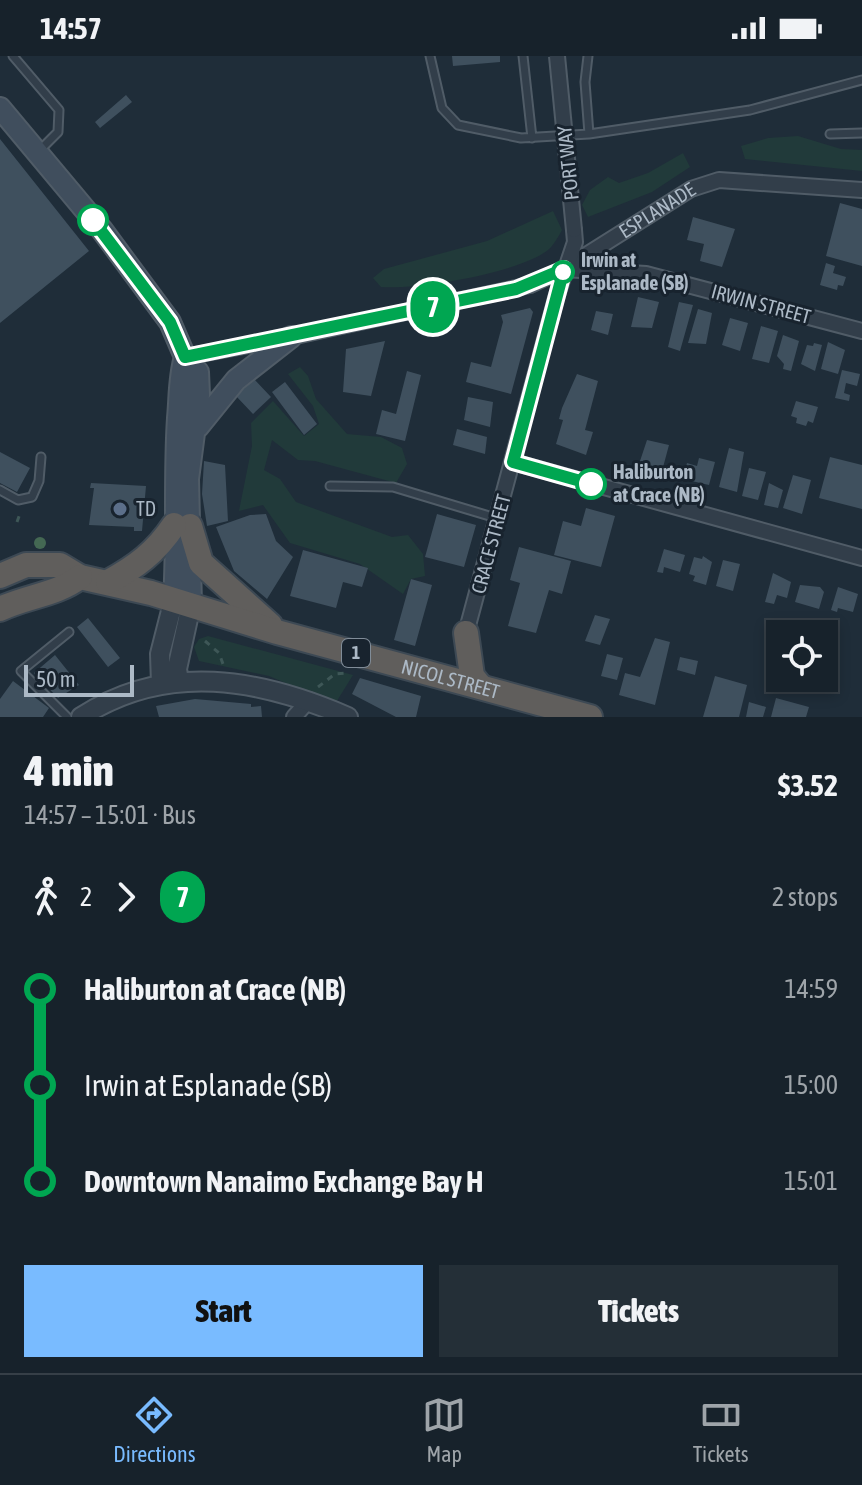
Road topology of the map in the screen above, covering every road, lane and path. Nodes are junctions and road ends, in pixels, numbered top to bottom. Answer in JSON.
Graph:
{"nodes":[{"id":1,"x":13,"y":56,"type":"edge"},
{"id":2,"x":430,"y":56,"type":"edge"},
{"id":3,"x":523,"y":56,"type":"edge"},
{"id":4,"x":557,"y":56,"type":"edge"},
{"id":5,"x":588,"y":56,"type":"edge"},
{"id":6,"x":862,"y":80,"type":"edge"},
{"id":7,"x":0,"y":108,"type":"edge"},
{"id":8,"x":862,"y":133,"type":"edge"},
{"id":9,"x":589,"y":134,"type":"junction"},
{"id":10,"x":830,"y":134,"type":"dead end"},
{"id":11,"x":532,"y":138,"type":"junction"},
{"id":12,"x":37,"y":153,"type":"junction"},
{"id":13,"x":862,"y":190,"type":"edge"},
{"id":14,"x":564,"y":269,"type":"junction"},
{"id":15,"x":862,"y":331,"type":"edge"},
{"id":16,"x":291,"y":337,"type":"junction"},
{"id":17,"x":185,"y":357,"type":"junction"},
{"id":18,"x":196,"y":431,"type":"junction"},
{"id":19,"x":41,"y":457,"type":"dead end"},
{"id":20,"x":513,"y":462,"type":"junction"},
{"id":21,"x":330,"y":486,"type":"dead end"},
{"id":22,"x":0,"y":490,"type":"edge"},
{"id":23,"x":22,"y":507,"type":"dead end"},
{"id":24,"x":498,"y":518,"type":"junction"},
{"id":25,"x":17,"y":522,"type":"dead end"},
{"id":26,"x":182,"y":526,"type":"junction"},
{"id":27,"x":862,"y":558,"type":"edge"},
{"id":28,"x":2,"y":570,"type":"edge"},
{"id":29,"x":80,"y":577,"type":"junction"},
{"id":30,"x":108,"y":582,"type":"junction"},
{"id":31,"x":183,"y":602,"type":"junction"},
{"id":32,"x":0,"y":609,"type":"edge"},
{"id":33,"x":69,"y":632,"type":"dead end"},
{"id":34,"x":277,"y":632,"type":"junction"},
{"id":35,"x":466,"y":633,"type":"junction"},
{"id":36,"x":205,"y":641,"type":"dead end"},
{"id":37,"x":223,"y":664,"type":"dead end"},
{"id":38,"x":348,"y":673,"type":"dead end"},
{"id":39,"x":434,"y":674,"type":"junction"},
{"id":40,"x":170,"y":683,"type":"junction"},
{"id":41,"x":480,"y":686,"type":"junction"},
{"id":42,"x":312,"y":695,"type":"junction"},
{"id":43,"x":67,"y":717,"type":"edge"},
{"id":44,"x":81,"y":717,"type":"edge"},
{"id":45,"x":294,"y":717,"type":"edge"},
{"id":46,"x":348,"y":717,"type":"edge"},
{"id":47,"x":590,"y":717,"type":"edge"}],
"edges":[{"from":1,"to":12,"type":"lane"},
{"from":2,"to":11,"type":"lane"},
{"from":3,"to":11,"type":"lane"},
{"from":4,"to":14,"type":"street","name":"PORT WAY","bridge":true},
{"from":5,"to":9,"type":"lane"},
{"from":6,"to":9,"type":"lane"},
{"from":7,"to":12,"type":"main road"},
{"from":8,"to":10,"type":"lane"},
{"from":9,"to":11,"type":"lane"},
{"from":12,"to":17,"type":"main road"},
{"from":13,"to":14,"type":"street","name":"ESPLANADE"},
{"from":14,"to":15,"type":"street","name":"IRWIN STREET"},
{"from":14,"to":16,"type":"street","name":"ESPLANADE"},
{"from":14,"to":20,"type":"street","name":"CRACE STREET"},
{"from":16,"to":17,"type":"street","name":"ESPLANADE"},
{"from":16,"to":18,"type":"main road"},
{"from":17,"to":18,"type":"main road"},
{"from":17,"to":26,"type":"main road"},
{"from":18,"to":26,"type":"main road"},
{"from":19,"to":22,"type":"lane"},
{"from":20,"to":24,"type":"street","name":"CRACE STREET"},
{"from":20,"to":27,"type":"street"},
{"from":21,"to":24,"type":"lane"},
{"from":23,"to":25,"type":"path"},
{"from":24,"to":35,"type":"street","name":"CRACE STREET"},
{"from":26,"to":30,"type":"highway"},
{"from":26,"to":31,"type":"main road"},
{"from":26,"to":34,"type":"highway"},
{"from":28,"to":29,"type":"highway","number":"1"},
{"from":29,"to":30,"type":"highway","number":"1"},
{"from":29,"to":32,"type":"highway"},
{"from":30,"to":31,"type":"highway","number":"1"},
{"from":31,"to":34,"type":"highway","name":"NICOL STREET","number":"1"},
{"from":31,"to":40,"type":"street"},
{"from":33,"to":43,"type":"lane"},
{"from":34,"to":39,"type":"highway","name":"NICOL STREET","number":"1"},
{"from":35,"to":39,"type":"highway"},
{"from":35,"to":41,"type":"highway"},
{"from":36,"to":37,"type":"path"},
{"from":38,"to":42,"type":"path"},
{"from":39,"to":41,"type":"highway","name":"NICOL STREET","number":"1"},
{"from":40,"to":42,"type":"street"},
{"from":40,"to":44,"type":"street"},
{"from":41,"to":47,"type":"highway","name":"NICOL STREET","number":"1"},
{"from":42,"to":45,"type":"street"},
{"from":42,"to":46,"type":"street"}]}
